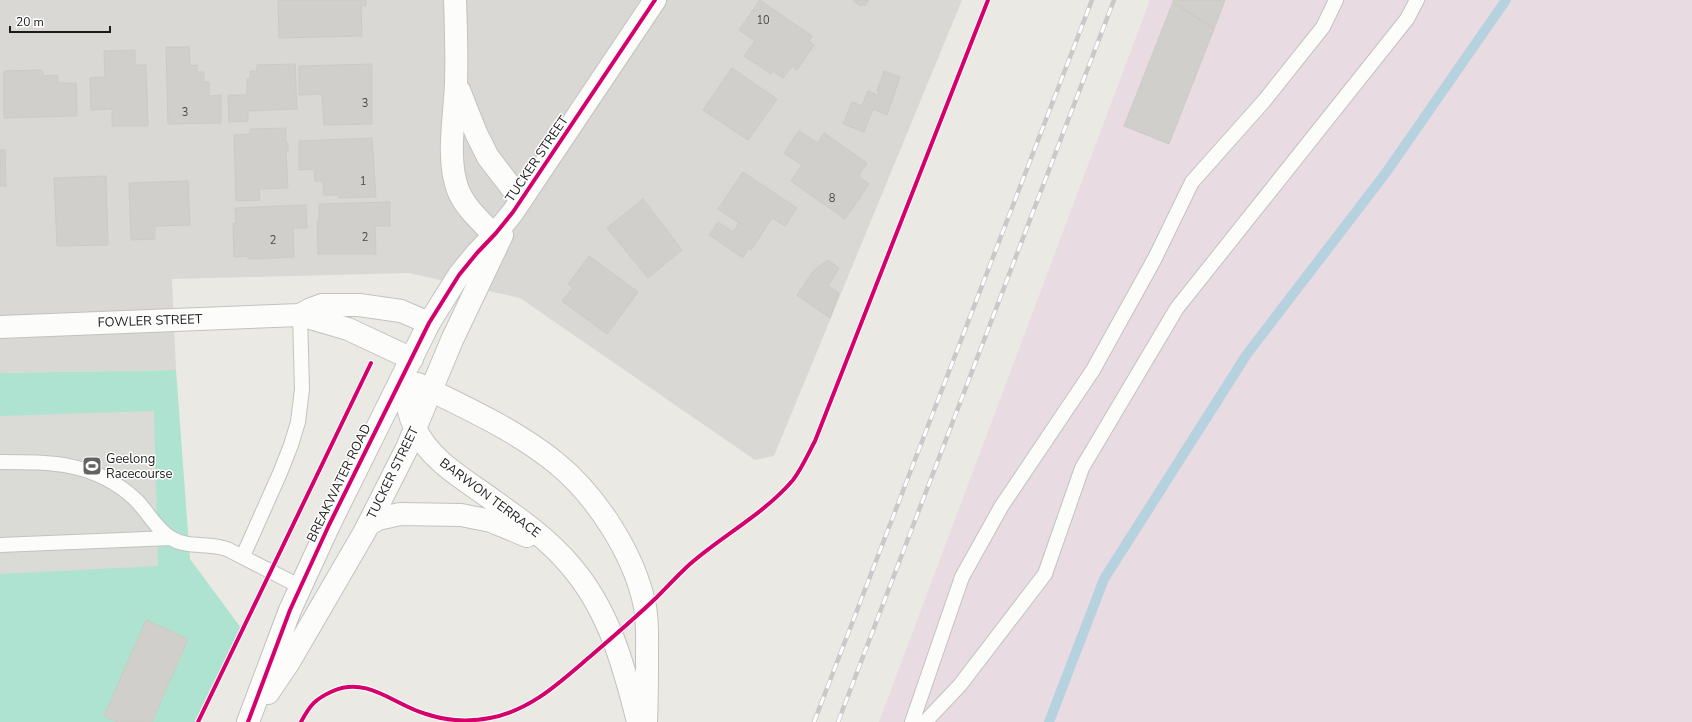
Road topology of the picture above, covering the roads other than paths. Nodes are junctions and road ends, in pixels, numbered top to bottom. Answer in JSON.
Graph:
{"nodes":[{"id":1,"x":455,"y":0,"type":"edge"},
{"id":2,"x":655,"y":0,"type":"edge"},
{"id":3,"x":1336,"y":0,"type":"edge"},
{"id":4,"x":1417,"y":0,"type":"edge"},
{"id":5,"x":456,"y":81,"type":"junction"},
{"id":6,"x":517,"y":206,"type":"junction"},
{"id":7,"x":497,"y":238,"type":"junction"},
{"id":8,"x":300,"y":315,"type":"junction"},
{"id":9,"x":429,"y":324,"type":"junction"},
{"id":10,"x":0,"y":327,"type":"edge"},
{"id":11,"x":447,"y":353,"type":"junction"},
{"id":12,"x":408,"y":368,"type":"junction"},
{"id":13,"x":431,"y":391,"type":"junction"},
{"id":14,"x":415,"y":428,"type":"junction"},
{"id":15,"x":0,"y":462,"type":"edge"},
{"id":16,"x":368,"y":525,"type":"junction"},
{"id":17,"x":171,"y":538,"type":"junction"},
{"id":18,"x":0,"y":545,"type":"edge"},
{"id":19,"x":243,"y":556,"type":"junction"},
{"id":20,"x":569,"y":564,"type":"junction"},
{"id":21,"x":301,"y":587,"type":"junction"},
{"id":22,"x":326,"y":599,"type":"junction"},
{"id":23,"x":249,"y":722,"type":"edge"},
{"id":24,"x":638,"y":722,"type":"edge"},
{"id":25,"x":646,"y":722,"type":"edge"},
{"id":26,"x":912,"y":722,"type":"edge"},
{"id":27,"x":925,"y":722,"type":"edge"}],
"edges":[{"from":1,"to":5,"type":"street"},
{"from":2,"to":6,"type":"street","name":"TUCKER STREET"},
{"from":3,"to":26,"type":"lane"},
{"from":4,"to":27,"type":"lane"},
{"from":5,"to":6,"type":"street"},
{"from":5,"to":7,"type":"street"},
{"from":6,"to":7,"type":"street","name":"TUCKER STREET"},
{"from":7,"to":9,"type":"street","name":"TUCKER STREET"},
{"from":7,"to":11,"type":"street","name":"TUCKER STREET"},
{"from":8,"to":9,"type":"street","name":"FOWLER STREET"},
{"from":8,"to":10,"type":"street","name":"FOWLER STREET"},
{"from":8,"to":12,"type":"street","name":"FOWLER STREET"},
{"from":8,"to":19,"type":"lane"},
{"from":9,"to":11,"type":"street"},
{"from":9,"to":12,"type":"street","name":"BREAKWATER ROAD"},
{"from":11,"to":12,"type":"street"},
{"from":11,"to":13,"type":"street","name":"TUCKER STREET"},
{"from":12,"to":13,"type":"street","name":"FOWLER STREET"},
{"from":12,"to":14,"type":"street","name":"BARWON TERRACE"},
{"from":12,"to":21,"type":"street","name":"BREAKWATER ROAD"},
{"from":13,"to":14,"type":"street","name":"TUCKER STREET"},
{"from":13,"to":25,"type":"street"},
{"from":14,"to":16,"type":"street","name":"TUCKER STREET"},
{"from":14,"to":20,"type":"street","name":"BARWON TERRACE"},
{"from":15,"to":17,"type":"lane"},
{"from":16,"to":20,"type":"street","name":"BARWON TERRACE"},
{"from":16,"to":22,"type":"street","name":"TUCKER STREET"},
{"from":17,"to":18,"type":"lane"},
{"from":17,"to":19,"type":"lane"},
{"from":19,"to":21,"type":"lane"},
{"from":20,"to":24,"type":"street","name":"BARWON TERRACE"},
{"from":21,"to":22,"type":"street"},
{"from":21,"to":23,"type":"street","name":"BREAKWATER ROAD"},
{"from":22,"to":23,"type":"street","name":"TUCKER STREET"}]}
